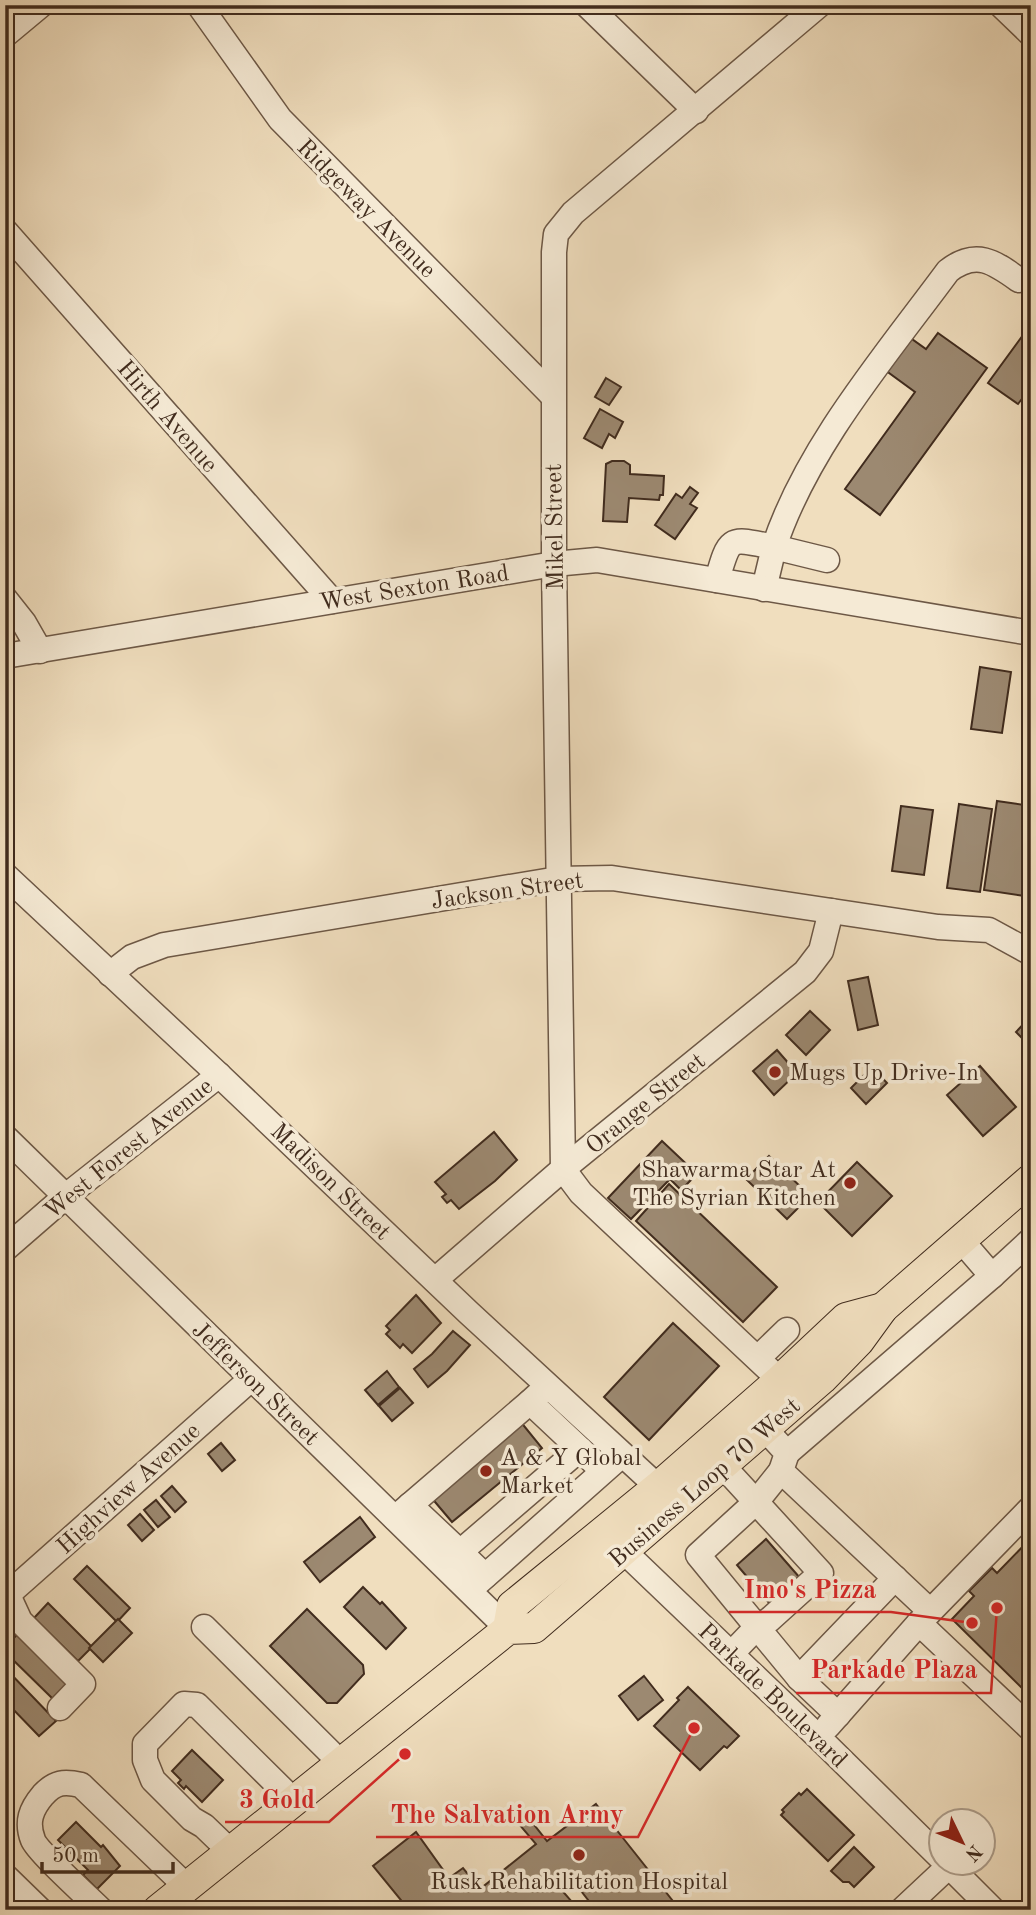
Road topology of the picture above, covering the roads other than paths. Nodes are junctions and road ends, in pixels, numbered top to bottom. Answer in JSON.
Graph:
{"nodes":[{"id":1,"x":41,"y":5,"type":"edge"},
{"id":2,"x":199,"y":5,"type":"edge"},
{"id":3,"x":587,"y":5,"type":"edge"},
{"id":4,"x":819,"y":5,"type":"edge"},
{"id":5,"x":1002,"y":5,"type":"edge"},
{"id":6,"x":1031,"y":34,"type":"edge"},
{"id":7,"x":5,"y":35,"type":"edge"},
{"id":8,"x":696,"y":111,"type":"junction"},
{"id":9,"x":5,"y":231,"type":"edge"},
{"id":10,"x":1019,"y":280,"type":"dead end"},
{"id":11,"x":553,"y":396,"type":"junction"},
{"id":12,"x":774,"y":547,"type":"junction"},
{"id":13,"x":827,"y":560,"type":"dead end"},
{"id":14,"x":554,"y":564,"type":"junction"},
{"id":15,"x":717,"y":580,"type":"junction"},
{"id":16,"x":764,"y":589,"type":"junction"},
{"id":17,"x":5,"y":599,"type":"edge"},
{"id":18,"x":332,"y":601,"type":"junction"},
{"id":19,"x":1031,"y":633,"type":"edge"},
{"id":20,"x":40,"y":651,"type":"junction"},
{"id":21,"x":5,"y":656,"type":"edge"},
{"id":22,"x":5,"y":875,"type":"edge"},
{"id":23,"x":558,"y":879,"type":"junction"},
{"id":24,"x":831,"y":911,"type":"junction"},
{"id":25,"x":1031,"y":953,"type":"edge"},
{"id":26,"x":110,"y":974,"type":"junction"},
{"id":27,"x":219,"y":1075,"type":"junction"},
{"id":28,"x":5,"y":1137,"type":"edge"},
{"id":29,"x":563,"y":1169,"type":"junction"},
{"id":30,"x":1031,"y":1179,"type":"edge"},
{"id":31,"x":66,"y":1196,"type":"junction"},
{"id":32,"x":961,"y":1240,"type":"junction"},
{"id":33,"x":1031,"y":1240,"type":"edge"},
{"id":34,"x":5,"y":1249,"type":"edge"},
{"id":35,"x":992,"y":1276,"type":"junction"},
{"id":36,"x":435,"y":1280,"type":"junction"},
{"id":37,"x":883,"y":1308,"type":"junction"},
{"id":38,"x":786,"y":1330,"type":"dead end"},
{"id":39,"x":758,"y":1358,"type":"junction"},
{"id":40,"x":251,"y":1379,"type":"junction"},
{"id":41,"x":780,"y":1380,"type":"junction"},
{"id":42,"x":539,"y":1394,"type":"junction"},
{"id":43,"x":765,"y":1429,"type":"junction"},
{"id":44,"x":579,"y":1449,"type":"junction"},
{"id":45,"x":623,"y":1455,"type":"junction"},
{"id":46,"x":784,"y":1462,"type":"junction"},
{"id":47,"x":723,"y":1466,"type":"junction"},
{"id":48,"x":603,"y":1471,"type":"junction"},
{"id":49,"x":658,"y":1487,"type":"junction"},
{"id":50,"x":757,"y":1501,"type":"junction"},
{"id":51,"x":1031,"y":1508,"type":"edge"},
{"id":52,"x":403,"y":1511,"type":"junction"},
{"id":53,"x":614,"y":1542,"type":"junction"},
{"id":54,"x":460,"y":1552,"type":"junction"},
{"id":55,"x":485,"y":1577,"type":"junction"},
{"id":56,"x":895,"y":1578,"type":"junction"},
{"id":57,"x":526,"y":1595,"type":"junction"},
{"id":58,"x":6,"y":1596,"type":"edge"},
{"id":59,"x":925,"y":1617,"type":"junction"},
{"id":60,"x":204,"y":1627,"type":"dead end"},
{"id":61,"x":757,"y":1627,"type":"junction"},
{"id":62,"x":508,"y":1629,"type":"junction"},
{"id":63,"x":731,"y":1654,"type":"junction"},
{"id":64,"x":799,"y":1678,"type":"junction"},
{"id":65,"x":60,"y":1708,"type":"dead end"},
{"id":66,"x":838,"y":1715,"type":"junction"},
{"id":67,"x":1031,"y":1729,"type":"edge"},
{"id":68,"x":818,"y":1737,"type":"junction"},
{"id":69,"x":341,"y":1763,"type":"junction"},
{"id":70,"x":294,"y":1801,"type":"junction"},
{"id":71,"x":928,"y":1846,"type":"edge"},
{"id":72,"x":231,"y":1852,"type":"junction"},
{"id":73,"x":5,"y":1875,"type":"edge"},
{"id":74,"x":933,"y":1876,"type":"edge"},
{"id":75,"x":958,"y":1876,"type":"edge"},
{"id":76,"x":187,"y":1887,"type":"junction"},
{"id":77,"x":31,"y":1907,"type":"edge"},
{"id":78,"x":101,"y":1910,"type":"edge"},
{"id":79,"x":158,"y":1910,"type":"edge"},
{"id":80,"x":902,"y":1910,"type":"edge"},
{"id":81,"x":992,"y":1910,"type":"edge"}],
"edges":[{"from":1,"to":7,"type":"street"},
{"from":2,"to":11,"type":"street","name":"Ridgeway Avenue"},
{"from":3,"to":8,"type":"street"},
{"from":4,"to":8,"type":"street","name":"Mikel Street"},
{"from":5,"to":6,"type":"street"},
{"from":8,"to":11,"type":"street","name":"Mikel Street"},
{"from":9,"to":18,"type":"street","name":"Hirth Avenue"},
{"from":10,"to":12,"type":"street"},
{"from":11,"to":14,"type":"street","name":"Mikel Street"},
{"from":12,"to":13,"type":"street"},
{"from":12,"to":15,"type":"street"},
{"from":12,"to":16,"type":"street"},
{"from":14,"to":15,"type":"street","name":"West Sexton Road"},
{"from":14,"to":18,"type":"street","name":"West Sexton Road"},
{"from":14,"to":23,"type":"street","name":"Mikel Street"},
{"from":15,"to":16,"type":"street","name":"West Sexton Road"},
{"from":16,"to":19,"type":"street","name":"West Sexton Road"},
{"from":17,"to":20,"type":"street"},
{"from":18,"to":20,"type":"street","name":"West Sexton Road"},
{"from":20,"to":21,"type":"street","name":"West Sexton Road"},
{"from":22,"to":26,"type":"street","name":"Madison Street"},
{"from":23,"to":24,"type":"street","name":"Jackson Street"},
{"from":23,"to":26,"type":"street","name":"Jackson Street"},
{"from":23,"to":29,"type":"street","name":"Mikel Street"},
{"from":24,"to":25,"type":"street","name":"Jackson Street"},
{"from":24,"to":29,"type":"street","name":"Orange Street"},
{"from":26,"to":27,"type":"street","name":"Madison Street"},
{"from":27,"to":31,"type":"street","name":"West Forest Avenue"},
{"from":27,"to":36,"type":"street","name":"Madison Street"},
{"from":28,"to":31,"type":"street","name":"Jefferson Street"},
{"from":29,"to":36,"type":"street","name":"Orange Street"},
{"from":29,"to":39,"type":"street"},
{"from":30,"to":32,"type":"main road","name":"Business Loop 70 West"},
{"from":31,"to":34,"type":"street","name":"West Forest Avenue"},
{"from":31,"to":40,"type":"street","name":"Jefferson Street"},
{"from":32,"to":35,"type":"street"},
{"from":32,"to":37,"type":"main road","name":"Business Loop 70 West"},
{"from":33,"to":35,"type":"street"},
{"from":35,"to":46,"type":"street"},
{"from":36,"to":42,"type":"street","name":"Madison Street"},
{"from":37,"to":41,"type":"main road","name":"Business Loop 70 West"},
{"from":37,"to":43,"type":"main road","name":"Business Loop 70 West"},
{"from":38,"to":39,"type":"street"},
{"from":39,"to":41,"type":"street"},
{"from":40,"to":52,"type":"street","name":"Jefferson Street"},
{"from":40,"to":58,"type":"street","name":"Highview Avenue"},
{"from":41,"to":49,"type":"main road","name":"Business Loop 70 West"},
{"from":42,"to":44,"type":"street"},
{"from":42,"to":45,"type":"street","name":"Madison Street"},
{"from":42,"to":52,"type":"street"},
{"from":43,"to":46,"type":"street"},
{"from":43,"to":47,"type":"main road","name":"Business Loop 70 West"},
{"from":44,"to":48,"type":"street"},
{"from":44,"to":54,"type":"street"},
{"from":45,"to":48,"type":"street"},
{"from":45,"to":49,"type":"street","name":"Madison Street"},
{"from":46,"to":50,"type":"street"},
{"from":46,"to":56,"type":"street"},
{"from":47,"to":50,"type":"street"},
{"from":47,"to":53,"type":"main road","name":"Business Loop 70 West"},
{"from":48,"to":55,"type":"street"},
{"from":49,"to":53,"type":"main road","name":"Business Loop 70 West"},
{"from":50,"to":61,"type":"street"},
{"from":50,"to":61,"type":"street"},
{"from":51,"to":59,"type":"street"},
{"from":52,"to":54,"type":"street"},
{"from":52,"to":55,"type":"street","name":"Jefferson Street"},
{"from":53,"to":57,"type":"main road","name":"Business Loop 70 West"},
{"from":53,"to":62,"type":"main road","name":"Business Loop 70 West"},
{"from":53,"to":63,"type":"street","name":"Parkade Boulevard"},
{"from":54,"to":55,"type":"street"},
{"from":55,"to":57,"type":"street"},
{"from":55,"to":62,"type":"street","name":"Jefferson Street"},
{"from":56,"to":59,"type":"street"},
{"from":56,"to":64,"type":"street"},
{"from":57,"to":62,"type":"main road","name":"Business Loop 70 West"},
{"from":58,"to":65,"type":"street"},
{"from":59,"to":66,"type":"street"},
{"from":59,"to":67,"type":"street"},
{"from":60,"to":69,"type":"street"},
{"from":61,"to":63,"type":"street"},
{"from":61,"to":64,"type":"street"},
{"from":62,"to":69,"type":"main road","name":"Business Loop 70 West"},
{"from":63,"to":68,"type":"street","name":"Parkade Boulevard"},
{"from":64,"to":66,"type":"street"},
{"from":66,"to":68,"type":"street"},
{"from":68,"to":71,"type":"street","name":"Parkade Boulevard"},
{"from":69,"to":70,"type":"main road","name":"Business Loop 70 West"},
{"from":70,"to":72,"type":"main road","name":"Business Loop 70 West"},
{"from":70,"to":72,"type":"street"},
{"from":72,"to":76,"type":"main road","name":"Business Loop 70 West"},
{"from":73,"to":77,"type":"street"},
{"from":74,"to":80,"type":"street"},
{"from":75,"to":81,"type":"street","name":"Parkade Boulevard"},
{"from":76,"to":78,"type":"street"},
{"from":76,"to":79,"type":"main road","name":"Business Loop 70 West"}]}
